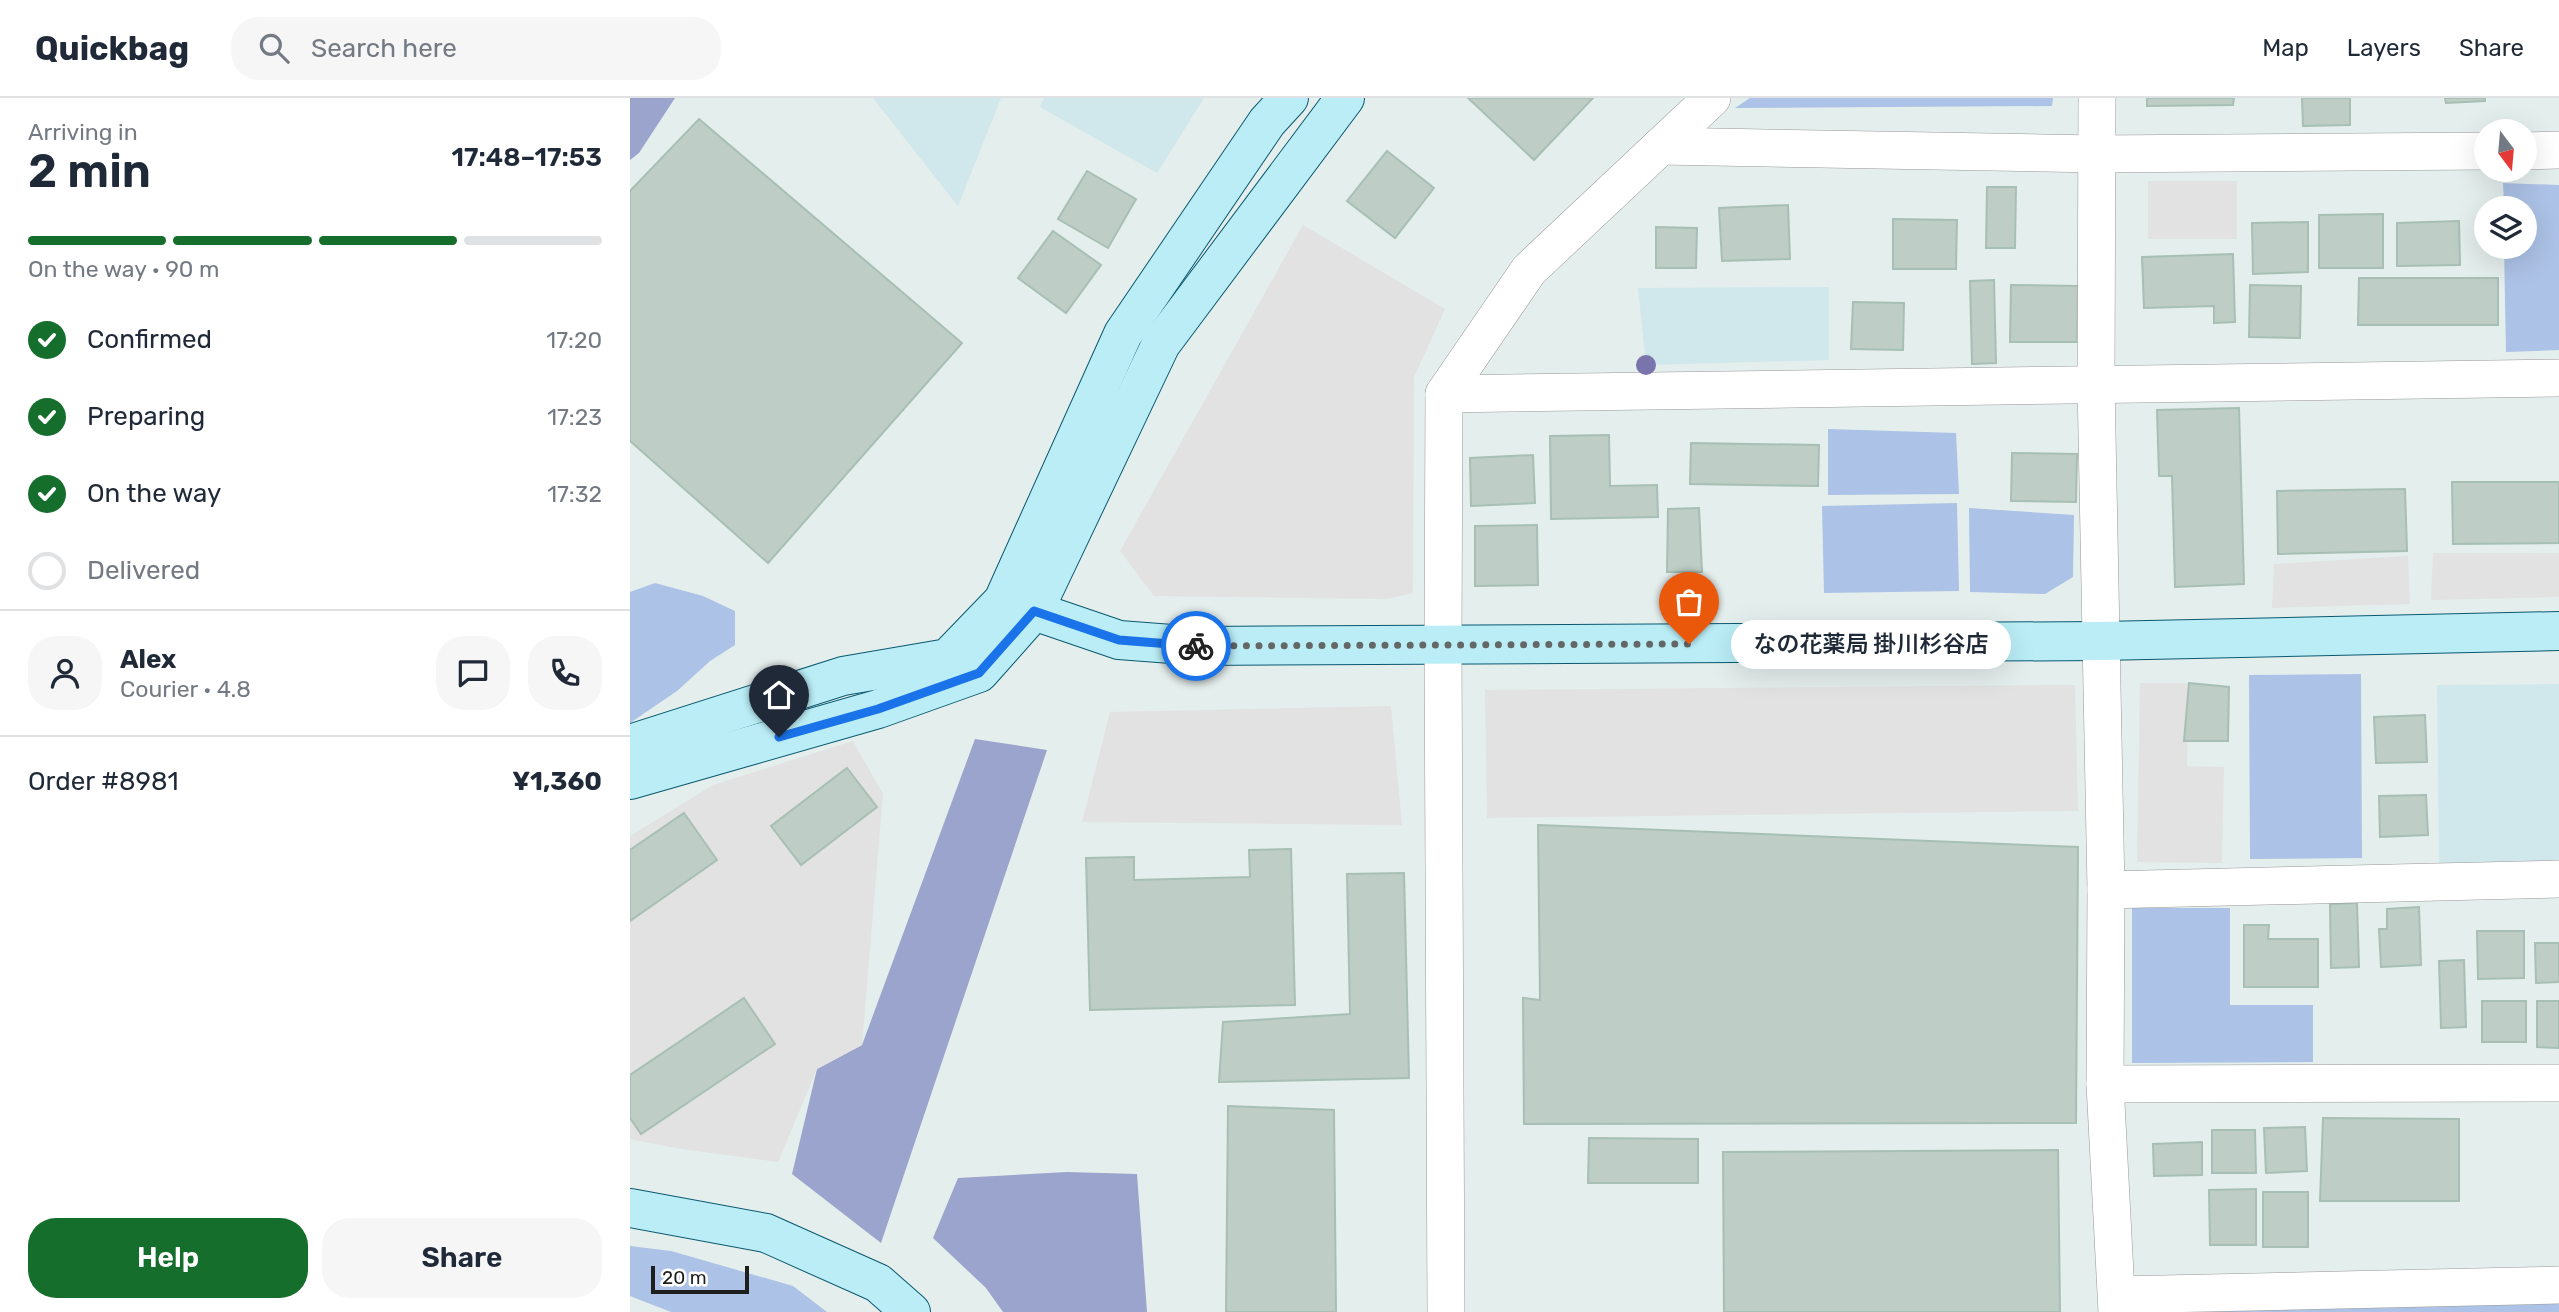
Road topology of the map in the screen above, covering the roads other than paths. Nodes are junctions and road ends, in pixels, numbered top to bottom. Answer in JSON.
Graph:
{"nodes":[{"id":1,"x":1289,"y":98,"type":"edge"},
{"id":2,"x":1345,"y":98,"type":"edge"},
{"id":3,"x":1712,"y":98,"type":"edge"},
{"id":4,"x":2097,"y":98,"type":"edge"},
{"id":5,"x":1661,"y":146,"type":"junction"},
{"id":6,"x":2538,"y":150,"type":"edge"},
{"id":7,"x":2559,"y":150,"type":"edge"},
{"id":8,"x":2474,"y":151,"type":"edge"},
{"id":9,"x":2097,"y":154,"type":"junction"},
{"id":10,"x":2559,"y":378,"type":"edge"},
{"id":11,"x":2096,"y":383,"type":"junction"},
{"id":12,"x":1444,"y":394,"type":"junction"},
{"id":13,"x":1034,"y":611,"type":"junction"},
{"id":14,"x":2559,"y":631,"type":"edge"},
{"id":15,"x":2101,"y":641,"type":"junction"},
{"id":16,"x":1443,"y":646,"type":"junction"},
{"id":17,"x":630,"y":744,"type":"edge"},
{"id":18,"x":630,"y":780,"type":"edge"},
{"id":19,"x":2559,"y":879,"type":"edge"},
{"id":20,"x":2106,"y":890,"type":"junction"},
{"id":21,"x":2559,"y":1083,"type":"edge"},
{"id":22,"x":2105,"y":1084,"type":"junction"},
{"id":23,"x":630,"y":1208,"type":"edge"},
{"id":24,"x":2559,"y":1285,"type":"edge"},
{"id":25,"x":2117,"y":1304,"type":"edge"},
{"id":26,"x":911,"y":1312,"type":"edge"},
{"id":27,"x":1446,"y":1312,"type":"edge"}],
"edges":[{"from":1,"to":17,"type":"street"},
{"from":2,"to":13,"type":"street"},
{"from":3,"to":5,"type":"street"},
{"from":4,"to":9,"type":"street"},
{"from":5,"to":9,"type":"street"},
{"from":5,"to":12,"type":"street"},
{"from":6,"to":7,"type":"street"},
{"from":8,"to":9,"type":"street"},
{"from":9,"to":11,"type":"street"},
{"from":10,"to":11,"type":"street"},
{"from":11,"to":12,"type":"street"},
{"from":11,"to":15,"type":"street"},
{"from":12,"to":16,"type":"street"},
{"from":13,"to":16,"type":"street"},
{"from":13,"to":18,"type":"street"},
{"from":14,"to":15,"type":"street"},
{"from":15,"to":16,"type":"street"},
{"from":15,"to":20,"type":"street"},
{"from":16,"to":27,"type":"street"},
{"from":19,"to":20,"type":"street"},
{"from":20,"to":22,"type":"street"},
{"from":21,"to":22,"type":"street"},
{"from":22,"to":25,"type":"street"},
{"from":23,"to":26,"type":"street"},
{"from":24,"to":25,"type":"street"}]}
